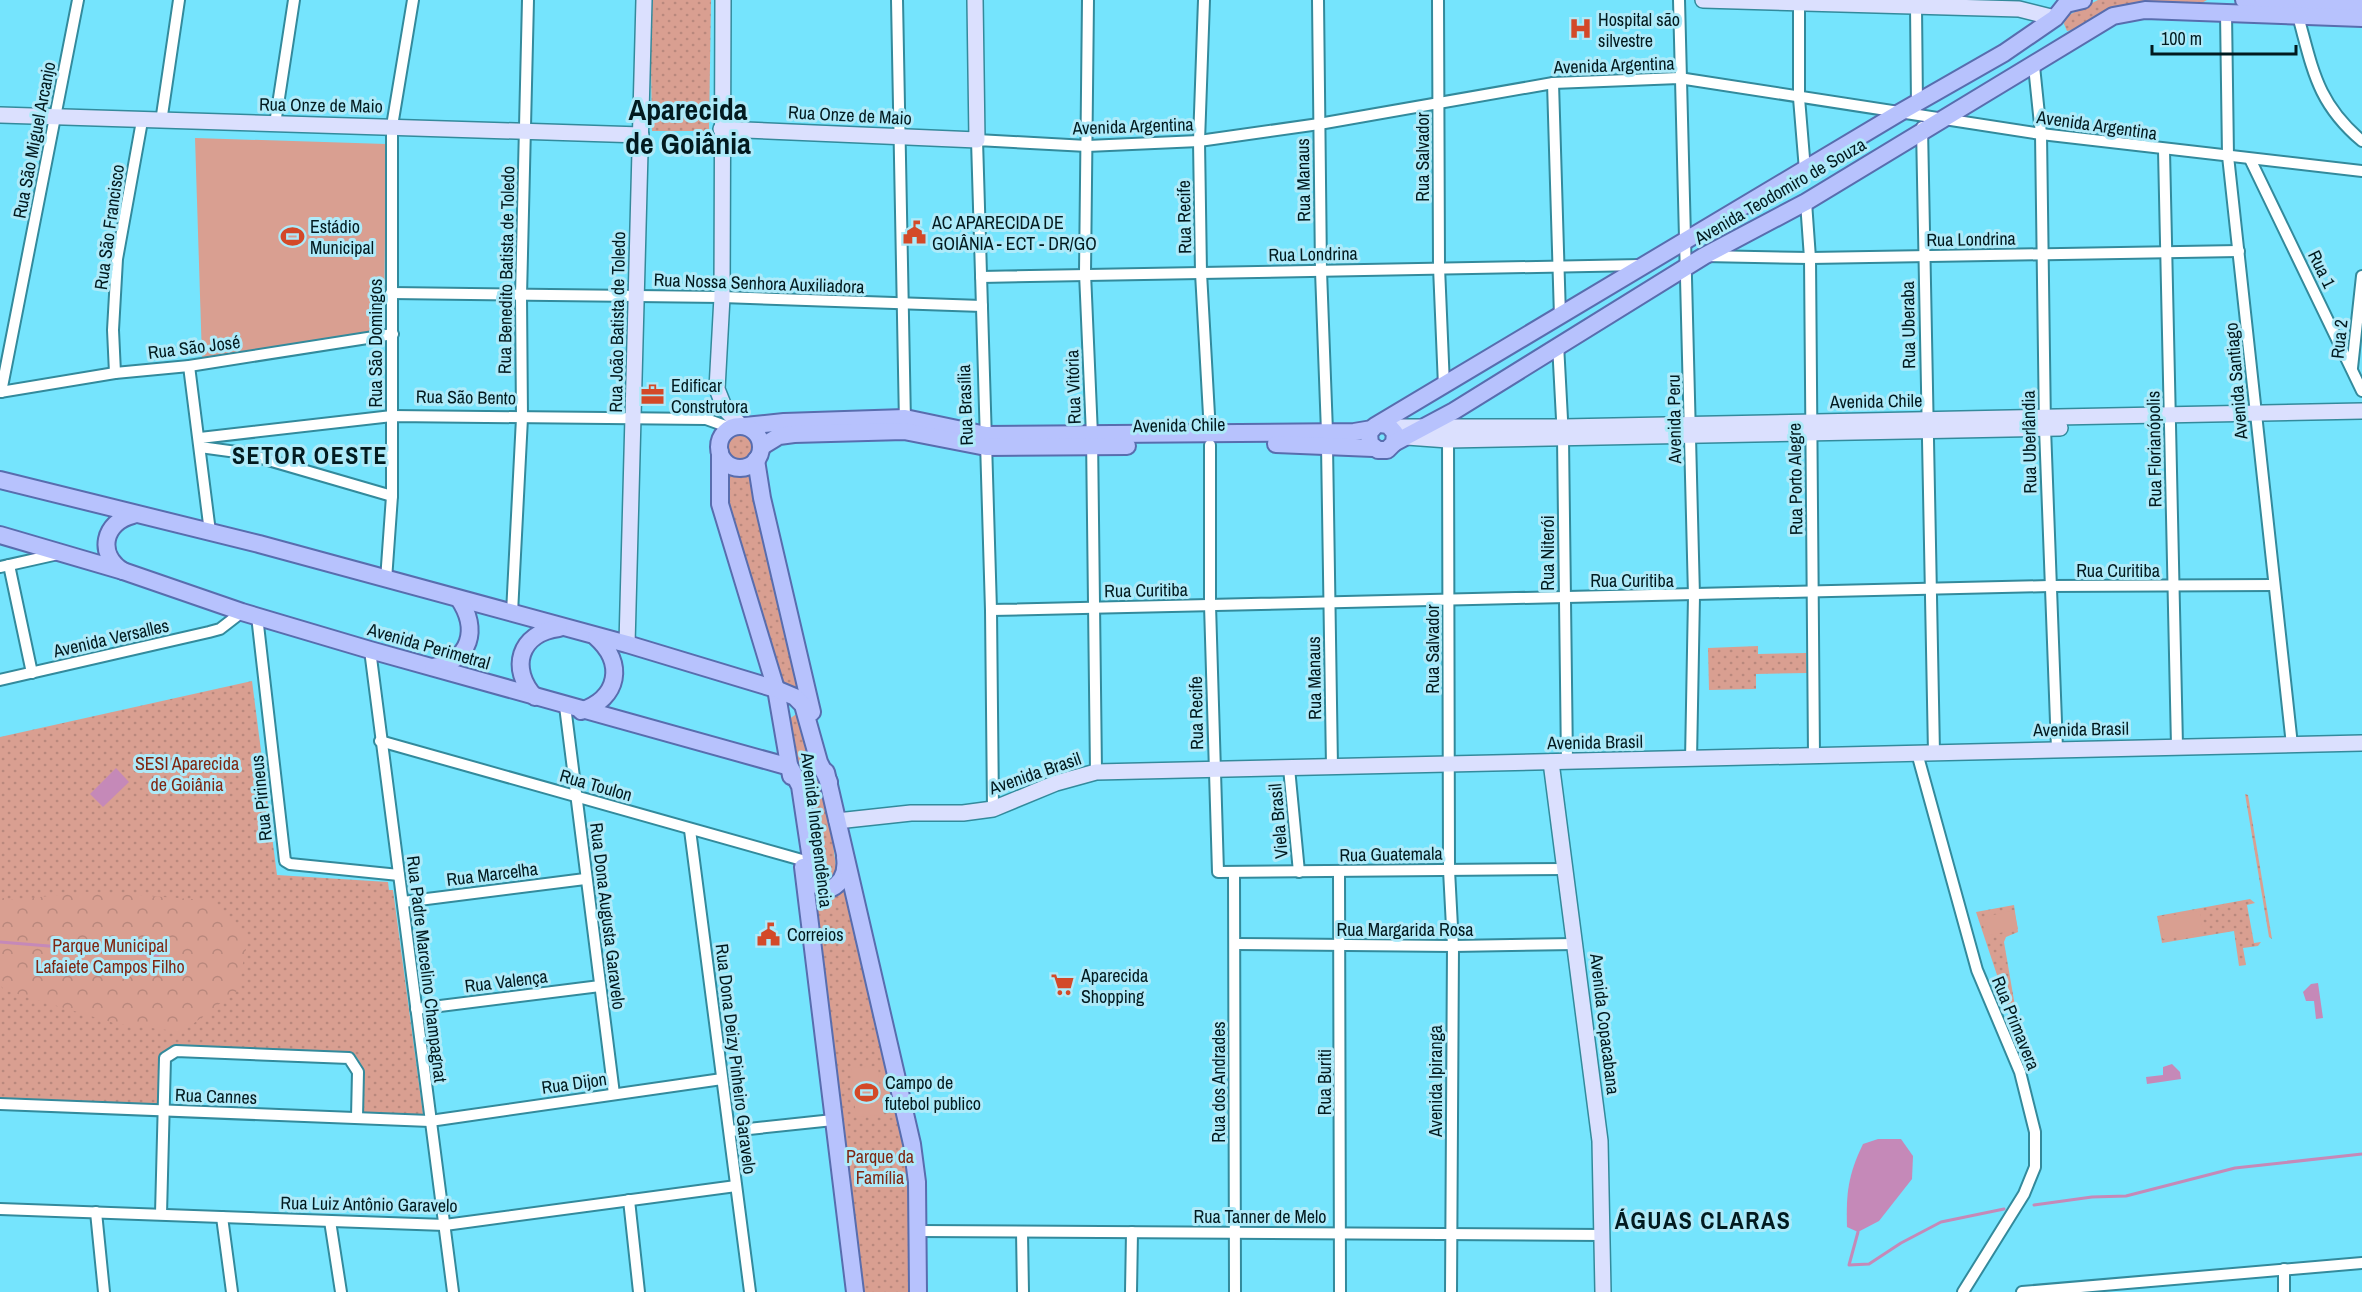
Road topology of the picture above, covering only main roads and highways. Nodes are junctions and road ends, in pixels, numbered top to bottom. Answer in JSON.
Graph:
{"nodes":[{"id":1,"x":2083,"y":0,"type":"edge"},
{"id":2,"x":2214,"y":0,"type":"edge"},
{"id":3,"x":2244,"y":0,"type":"edge"},
{"id":4,"x":2362,"y":6,"type":"edge"},
{"id":5,"x":2197,"y":12,"type":"junction"},
{"id":6,"x":2055,"y":18,"type":"junction"},
{"id":7,"x":2362,"y":18,"type":"edge"},
{"id":8,"x":2081,"y":34,"type":"junction"},
{"id":9,"x":1919,"y":116,"type":"junction"},
{"id":10,"x":905,"y":425,"type":"junction"},
{"id":11,"x":739,"y":427,"type":"junction"},
{"id":12,"x":1389,"y":432,"type":"junction"},
{"id":13,"x":1327,"y":439,"type":"junction"},
{"id":14,"x":986,"y":441,"type":"joint"},
{"id":15,"x":720,"y":452,"type":"junction"},
{"id":16,"x":759,"y":454,"type":"junction"},
{"id":17,"x":0,"y":480,"type":"edge"},
{"id":18,"x":133,"y":515,"type":"junction"},
{"id":19,"x":0,"y":535,"type":"edge"},
{"id":20,"x":123,"y":571,"type":"junction"},
{"id":21,"x":459,"y":599,"type":"junction"},
{"id":22,"x":563,"y":628,"type":"junction"},
{"id":23,"x":596,"y":637,"type":"junction"},
{"id":24,"x":432,"y":667,"type":"junction"},
{"id":25,"x":776,"y":689,"type":"junction"},
{"id":26,"x":535,"y":697,"type":"junction"},
{"id":27,"x":573,"y":709,"type":"junction"},
{"id":28,"x":782,"y":716,"type":"junction"},
{"id":29,"x":807,"y":717,"type":"junction"},
{"id":30,"x":790,"y":767,"type":"junction"},
{"id":31,"x":829,"y":782,"type":"junction"},
{"id":32,"x":845,"y":857,"type":"junction"},
{"id":33,"x":855,"y":1292,"type":"edge"},
{"id":34,"x":918,"y":1292,"type":"edge"}],
"edges":[{"from":1,"to":6,"type":"main road","name":"Avenida Teodomiro de Souza"},
{"from":2,"to":5,"type":"main road"},
{"from":3,"to":4,"type":"main road"},
{"from":5,"to":7,"type":"main road","name":"Avenida Teodomiro de Souza"},
{"from":5,"to":8,"type":"main road","name":"Avenida Teodomiro de Souza"},
{"from":6,"to":8,"type":"main road"},
{"from":6,"to":9,"type":"main road","name":"Avenida Teodomiro de Souza"},
{"from":8,"to":9,"type":"main road","name":"Avenida Teodomiro de Souza"},
{"from":9,"to":12,"type":"main road","name":"Avenida Teodomiro de Souza"},
{"from":9,"to":12,"type":"main road","name":"Avenida Teodomiro de Souza"},
{"from":10,"to":11,"type":"main road","name":"Rua São Bento"},
{"from":10,"to":14,"type":"main road","name":"Rua São Bento"},
{"from":10,"to":16,"type":"main road","name":"Rua São Bento"},
{"from":11,"to":15,"type":"main road"},
{"from":11,"to":16,"type":"main road"},
{"from":12,"to":13,"type":"main road","name":"Avenida Chile"},
{"from":12,"to":13,"type":"main road","name":"Avenida Chile"},
{"from":13,"to":14,"type":"main road","name":"Avenida Chile"},
{"from":15,"to":16,"type":"main road"},
{"from":15,"to":25,"type":"main road","name":"Avenida Independência"},
{"from":16,"to":31,"type":"main road","name":"Avenida Independência"},
{"from":17,"to":18,"type":"main road"},
{"from":18,"to":20,"type":"main road"},
{"from":18,"to":21,"type":"main road"},
{"from":19,"to":20,"type":"main road","name":"Avenida Perimetral"},
{"from":20,"to":24,"type":"main road","name":"Avenida Perimetral"},
{"from":21,"to":22,"type":"main road"},
{"from":21,"to":24,"type":"main road"},
{"from":22,"to":23,"type":"main road"},
{"from":22,"to":26,"type":"main road"},
{"from":23,"to":25,"type":"main road"},
{"from":23,"to":27,"type":"main road"},
{"from":24,"to":26,"type":"main road","name":"Avenida Perimetral"},
{"from":25,"to":28,"type":"main road","name":"Avenida Independência"},
{"from":25,"to":29,"type":"main road"},
{"from":26,"to":27,"type":"main road","name":"Avenida Perimetral"},
{"from":27,"to":30,"type":"main road","name":"Avenida Perimetral"},
{"from":28,"to":29,"type":"main road"},
{"from":28,"to":30,"type":"main road","name":"Avenida Independência"},
{"from":29,"to":31,"type":"main road"},
{"from":30,"to":32,"type":"main road"},
{"from":30,"to":33,"type":"main road","name":"Avenida Independência"},
{"from":31,"to":32,"type":"main road","name":"Avenida Independência"},
{"from":32,"to":34,"type":"main road","name":"Avenida Independência"}]}
